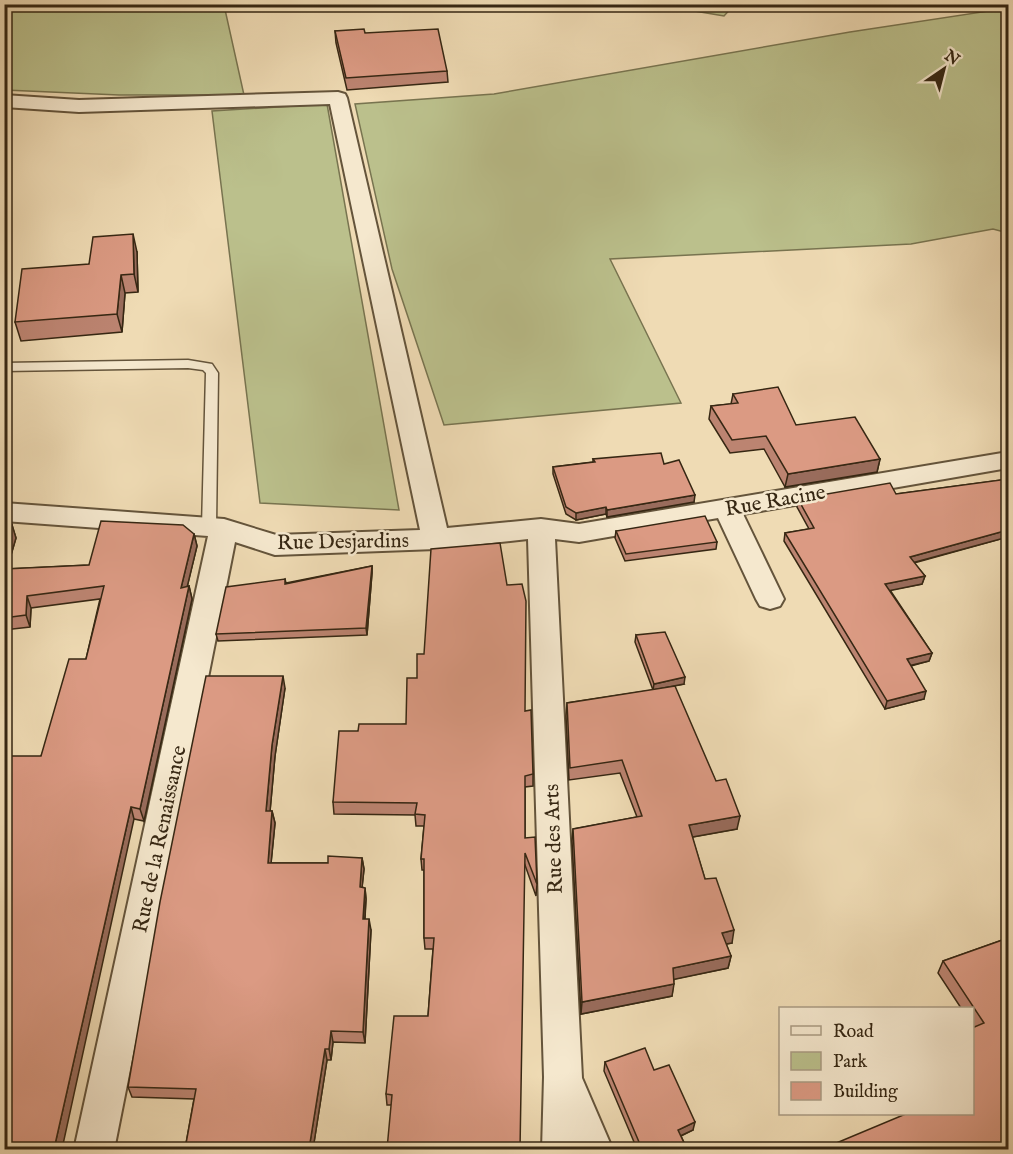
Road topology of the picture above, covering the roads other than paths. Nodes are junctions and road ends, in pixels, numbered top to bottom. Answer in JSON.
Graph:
{"nodes":[{"id":1,"x":4,"y":101,"type":"edge"},
{"id":2,"x":4,"y":367,"type":"edge"},
{"id":3,"x":1008,"y":460,"type":"edge"},
{"id":4,"x":727,"y":509,"type":"junction"},
{"id":5,"x":4,"y":512,"type":"edge"},
{"id":6,"x":217,"y":527,"type":"junction"},
{"id":7,"x":541,"y":528,"type":"junction"},
{"id":8,"x":436,"y":539,"type":"junction"},
{"id":9,"x":770,"y":599,"type":"dead end"},
{"id":10,"x":563,"y":1077,"type":"junction"},
{"id":11,"x":94,"y":1149,"type":"edge"},
{"id":12,"x":562,"y":1149,"type":"edge"},
{"id":13,"x":593,"y":1149,"type":"edge"}],
"edges":[{"from":1,"to":8,"type":"street"},
{"from":2,"to":6,"type":"lane"},
{"from":3,"to":4,"type":"street","name":"Rue Racine"},
{"from":4,"to":7,"type":"street","name":"Rue Racine"},
{"from":4,"to":9,"type":"street"},
{"from":5,"to":6,"type":"street","name":"Rue Desjardins"},
{"from":6,"to":8,"type":"street","name":"Rue Desjardins"},
{"from":6,"to":11,"type":"street","name":"Rue de la Renaissance"},
{"from":7,"to":8,"type":"street","name":"Rue Desjardins"},
{"from":7,"to":10,"type":"street","name":"Rue des Arts"},
{"from":10,"to":12,"type":"street","name":"Rue des Arts"},
{"from":10,"to":13,"type":"street"}]}
